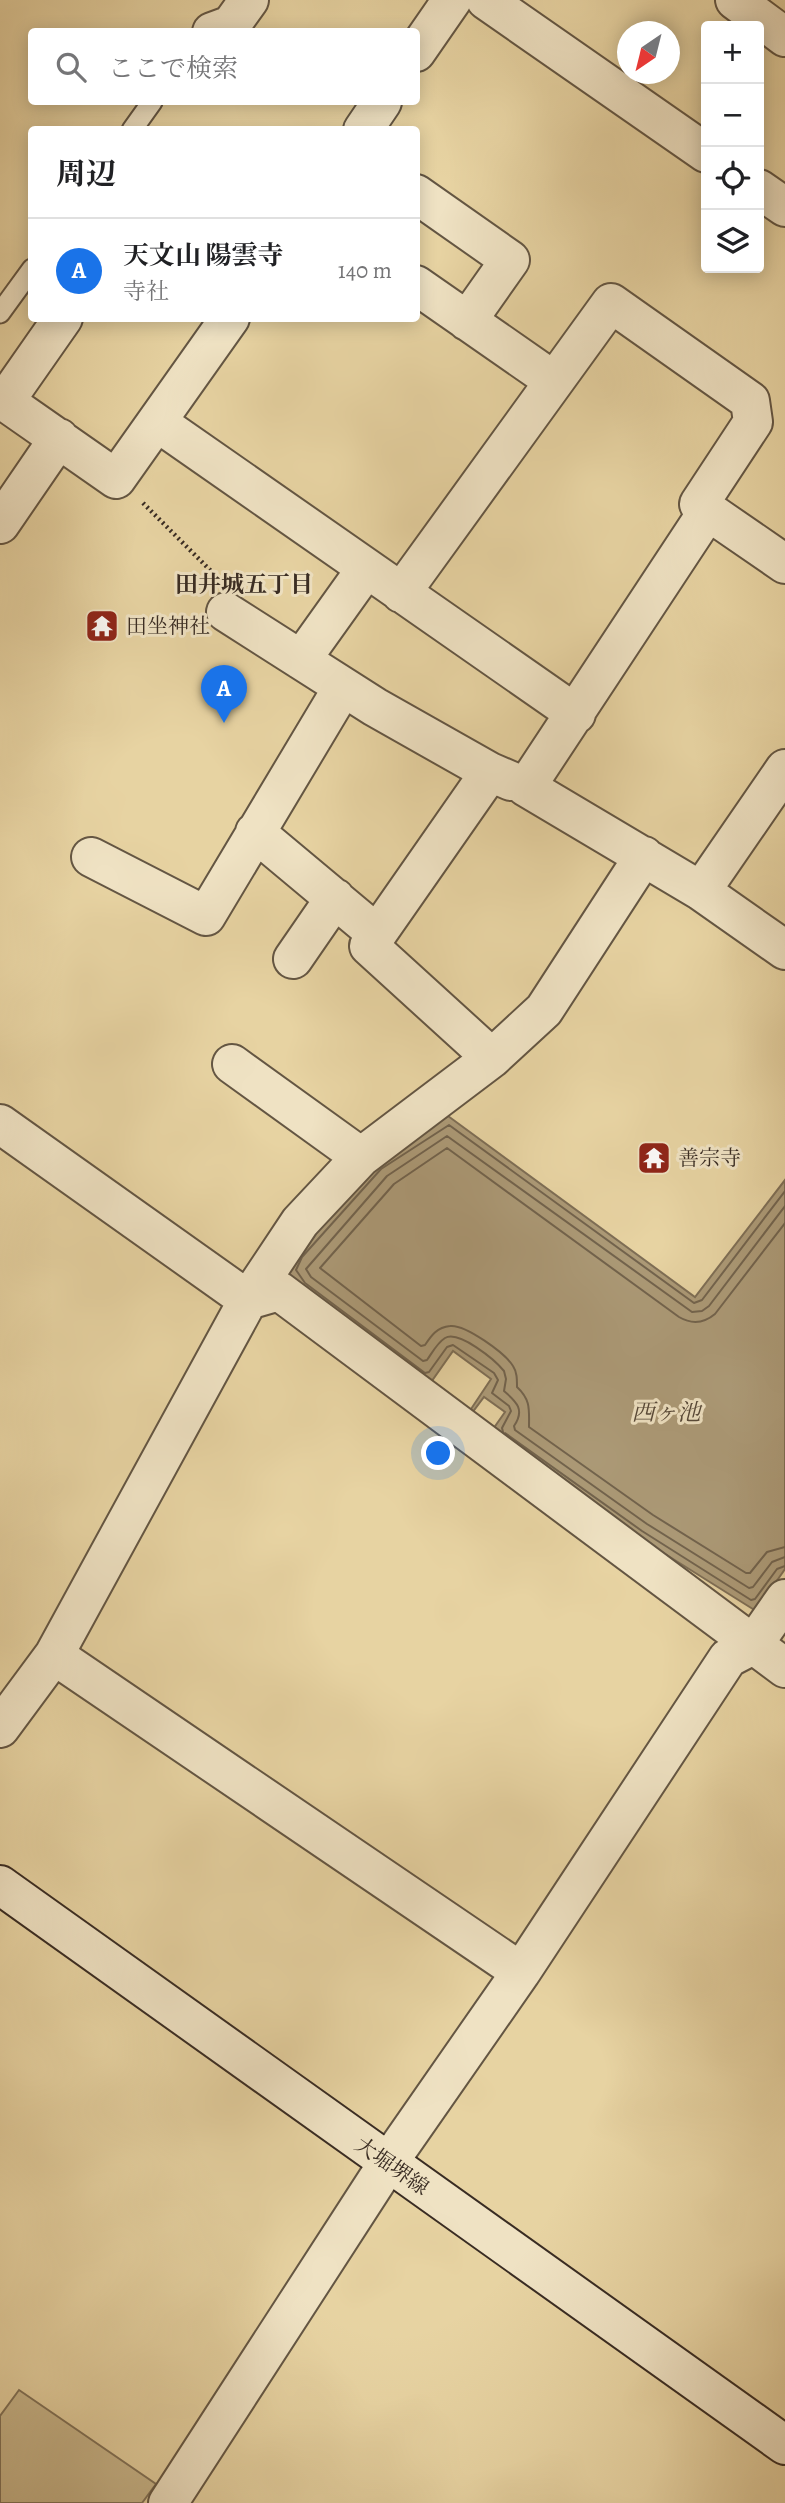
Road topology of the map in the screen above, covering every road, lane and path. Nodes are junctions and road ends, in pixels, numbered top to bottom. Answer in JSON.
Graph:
{"nodes":[{"id":1,"x":249,"y":0,"type":"edge"},
{"id":2,"x":453,"y":0,"type":"edge"},
{"id":3,"x":486,"y":0,"type":"edge"},
{"id":4,"x":735,"y":0,"type":"edge"},
{"id":5,"x":223,"y":28,"type":"edge"},
{"id":6,"x":785,"y":37,"type":"edge"},
{"id":7,"x":420,"y":46,"type":"edge"},
{"id":8,"x":150,"y":105,"type":"edge"},
{"id":9,"x":380,"y":105,"type":"edge"},
{"id":10,"x":135,"y":126,"type":"edge"},
{"id":11,"x":366,"y":126,"type":"edge"},
{"id":12,"x":701,"y":150,"type":"edge"},
{"id":13,"x":764,"y":192,"type":"edge"},
{"id":14,"x":420,"y":197,"type":"edge"},
{"id":15,"x":785,"y":207,"type":"edge"},
{"id":16,"x":28,"y":274,"type":"edge"},
{"id":17,"x":420,"y":288,"type":"edge"},
{"id":18,"x":0,"y":313,"type":"edge"},
{"id":19,"x":467,"y":321,"type":"junction"},
{"id":20,"x":60,"y":322,"type":"edge"},
{"id":21,"x":227,"y":322,"type":"edge"},
{"id":22,"x":554,"y":382,"type":"junction"},
{"id":23,"x":3,"y":400,"type":"edge"},
{"id":24,"x":157,"y":422,"type":"junction"},
{"id":25,"x":59,"y":438,"type":"junction"},
{"id":26,"x":116,"y":479,"type":"junction"},
{"id":27,"x":6,"y":503,"type":"edge"},
{"id":28,"x":708,"y":511,"type":"junction"},
{"id":29,"x":785,"y":564,"type":"edge"},
{"id":30,"x":366,"y":569,"type":"junction"},
{"id":31,"x":401,"y":593,"type":"junction"},
{"id":32,"x":226,"y":612,"type":"joint"},
{"id":33,"x":301,"y":660,"type":"junction"},
{"id":34,"x":343,"y":687,"type":"junction"},
{"id":35,"x":576,"y":715,"type":"junction"},
{"id":36,"x":785,"y":769,"type":"edge"},
{"id":37,"x":490,"y":772,"type":"junction"},
{"id":38,"x":526,"y":787,"type":"junction"},
{"id":39,"x":255,"y":832,"type":"junction"},
{"id":40,"x":644,"y":856,"type":"junction"},
{"id":41,"x":91,"y":857,"type":"dead end"},
{"id":42,"x":701,"y":891,"type":"junction"},
{"id":43,"x":335,"y":898,"type":"junction"},
{"id":44,"x":377,"y":934,"type":"junction"},
{"id":45,"x":785,"y":950,"type":"edge"},
{"id":46,"x":293,"y":958,"type":"dead end"},
{"id":47,"x":492,"y":1058,"type":"junction"},
{"id":48,"x":232,"y":1064,"type":"dead end"},
{"id":49,"x":0,"y":1124,"type":"edge"},
{"id":50,"x":361,"y":1157,"type":"junction"},
{"id":51,"x":248,"y":1300,"type":"junction"},
{"id":52,"x":785,"y":1599,"type":"edge"},
{"id":53,"x":753,"y":1645,"type":"junction"},
{"id":54,"x":54,"y":1655,"type":"junction"},
{"id":55,"x":785,"y":1668,"type":"edge"},
{"id":56,"x":0,"y":1728,"type":"edge"},
{"id":57,"x":0,"y":1885,"type":"edge"},
{"id":58,"x":520,"y":1972,"type":"junction"},
{"id":59,"x":388,"y":2163,"type":"junction"},
{"id":60,"x":785,"y":2445,"type":"edge"},
{"id":61,"x":168,"y":2503,"type":"edge"}],
"edges":[{"from":1,"to":5,"type":"street"},
{"from":2,"to":7,"type":"street"},
{"from":3,"to":12,"type":"street"},
{"from":4,"to":6,"type":"street"},
{"from":8,"to":10,"type":"lane"},
{"from":9,"to":11,"type":"street"},
{"from":13,"to":15,"type":"street"},
{"from":14,"to":19,"type":"street"},
{"from":16,"to":18,"type":"lane"},
{"from":17,"to":19,"type":"street"},
{"from":19,"to":22,"type":"street"},
{"from":20,"to":23,"type":"street"},
{"from":21,"to":24,"type":"street"},
{"from":22,"to":28,"type":"street"},
{"from":22,"to":31,"type":"street"},
{"from":23,"to":25,"type":"street"},
{"from":24,"to":26,"type":"street"},
{"from":24,"to":30,"type":"street"},
{"from":25,"to":26,"type":"street"},
{"from":25,"to":27,"type":"street"},
{"from":26,"to":32,"type":"path"},
{"from":28,"to":29,"type":"street"},
{"from":28,"to":35,"type":"street"},
{"from":30,"to":31,"type":"street"},
{"from":30,"to":33,"type":"street"},
{"from":31,"to":35,"type":"street"},
{"from":32,"to":33,"type":"street"},
{"from":33,"to":34,"type":"street"},
{"from":34,"to":37,"type":"street"},
{"from":34,"to":39,"type":"street"},
{"from":35,"to":38,"type":"street"},
{"from":36,"to":42,"type":"street"},
{"from":37,"to":38,"type":"street"},
{"from":37,"to":44,"type":"street"},
{"from":38,"to":40,"type":"street"},
{"from":39,"to":41,"type":"street"},
{"from":39,"to":43,"type":"street"},
{"from":40,"to":42,"type":"street"},
{"from":40,"to":47,"type":"street"},
{"from":42,"to":45,"type":"street"},
{"from":43,"to":44,"type":"street"},
{"from":43,"to":46,"type":"street"},
{"from":44,"to":47,"type":"street"},
{"from":47,"to":50,"type":"street"},
{"from":48,"to":50,"type":"street"},
{"from":49,"to":51,"type":"street"},
{"from":50,"to":51,"type":"street"},
{"from":51,"to":53,"type":"street"},
{"from":51,"to":54,"type":"street"},
{"from":52,"to":53,"type":"street"},
{"from":53,"to":55,"type":"street"},
{"from":53,"to":58,"type":"street"},
{"from":54,"to":56,"type":"street"},
{"from":54,"to":58,"type":"street"},
{"from":57,"to":59,"type":"street","name":"大堀堺線"},
{"from":58,"to":59,"type":"street"},
{"from":59,"to":60,"type":"street","name":"大堀堺線"},
{"from":59,"to":61,"type":"street"}]}
